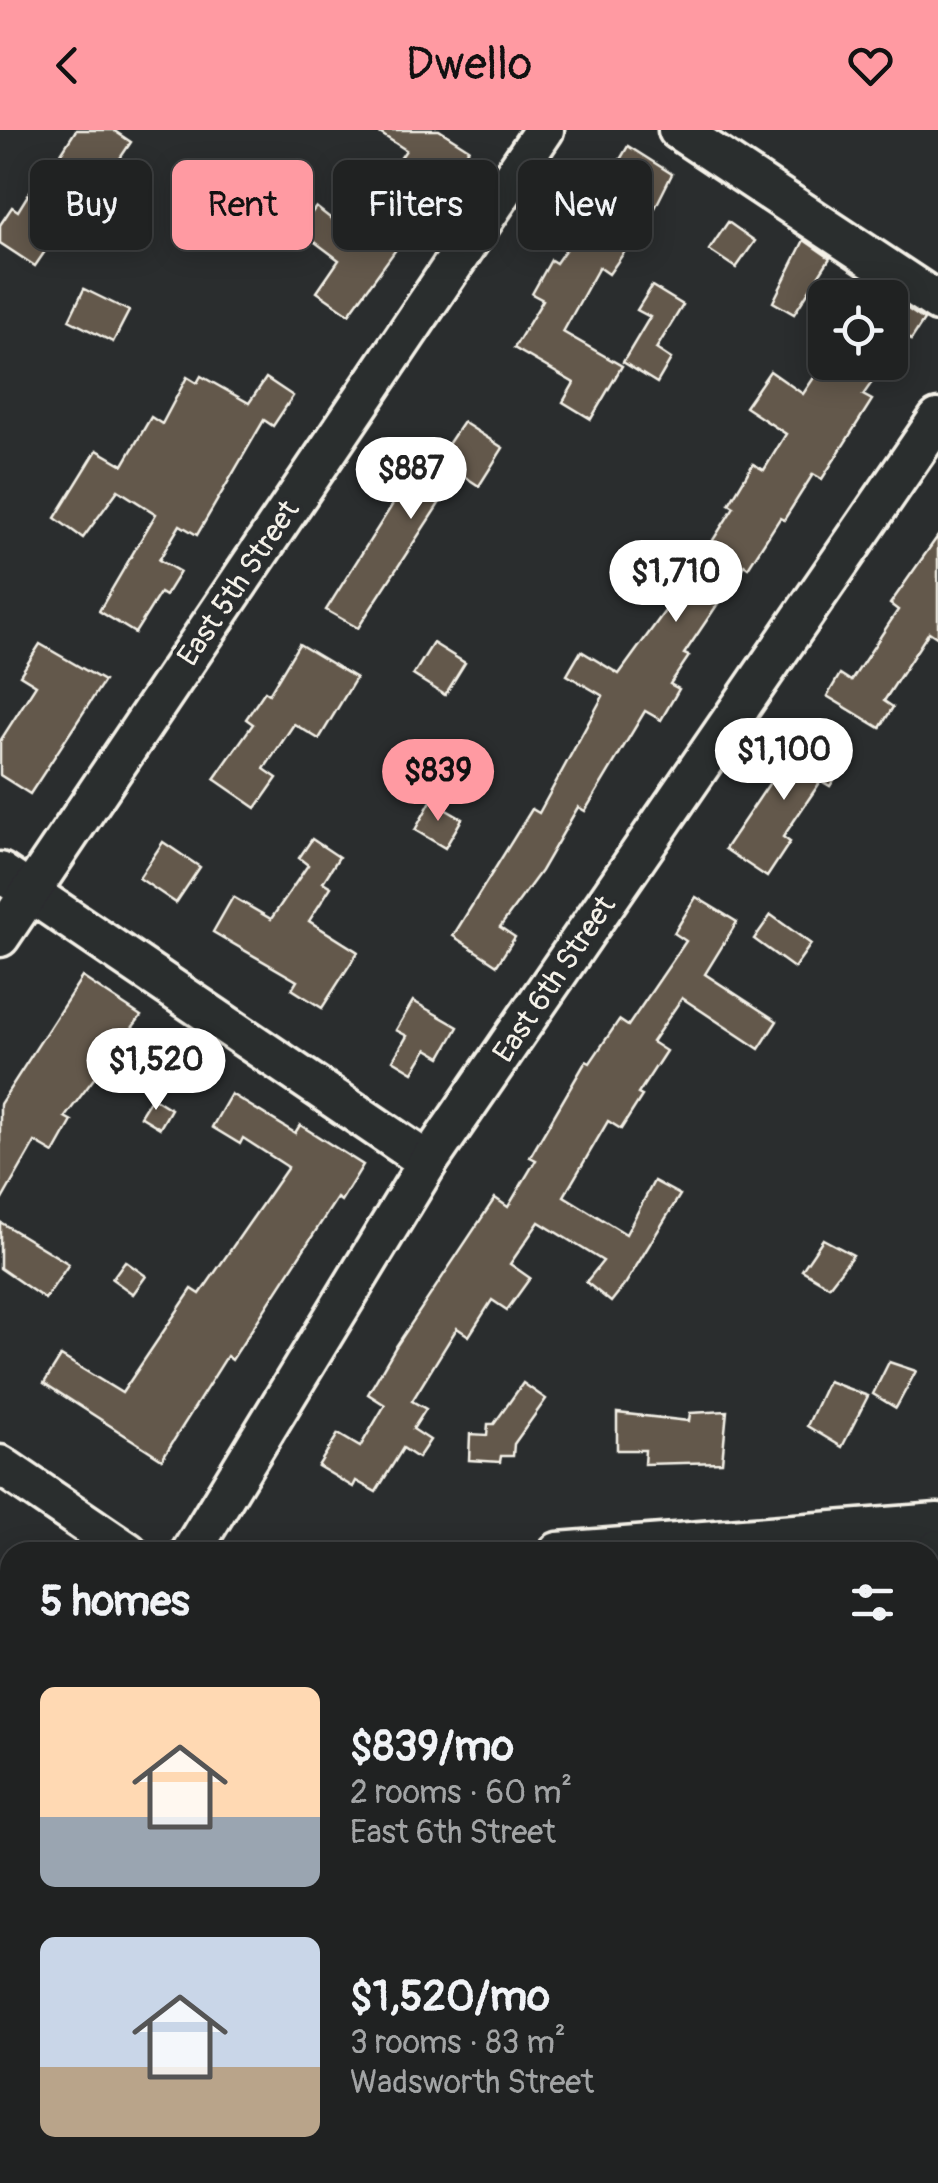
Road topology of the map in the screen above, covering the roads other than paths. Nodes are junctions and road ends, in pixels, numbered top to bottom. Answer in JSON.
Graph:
{"nodes":[{"id":1,"x":544,"y":130,"type":"edge"},
{"id":2,"x":678,"y":130,"type":"edge"},
{"id":3,"x":938,"y":302,"type":"edge"},
{"id":4,"x":938,"y":420,"type":"edge"},
{"id":5,"x":15,"y":882,"type":"edge"},
{"id":6,"x":0,"y":937,"type":"edge"},
{"id":7,"x":428,"y":1162,"type":"junction"},
{"id":8,"x":0,"y":1466,"type":"edge"},
{"id":9,"x":938,"y":1523,"type":"edge"},
{"id":10,"x":113,"y":1542,"type":"edge"},
{"id":11,"x":197,"y":1542,"type":"edge"},
{"id":12,"x":689,"y":1542,"type":"edge"}],
"edges":[{"from":1,"to":5,"type":"street","name":"East 5th Street"},
{"from":2,"to":3,"type":"street"},
{"from":4,"to":7,"type":"street","name":"East 6th Street"},
{"from":5,"to":6,"type":"street","name":"East 5th Street"},
{"from":5,"to":7,"type":"street"},
{"from":7,"to":11,"type":"street","name":"East 6th Street"},
{"from":8,"to":10,"type":"street"},
{"from":9,"to":12,"type":"street"}]}
